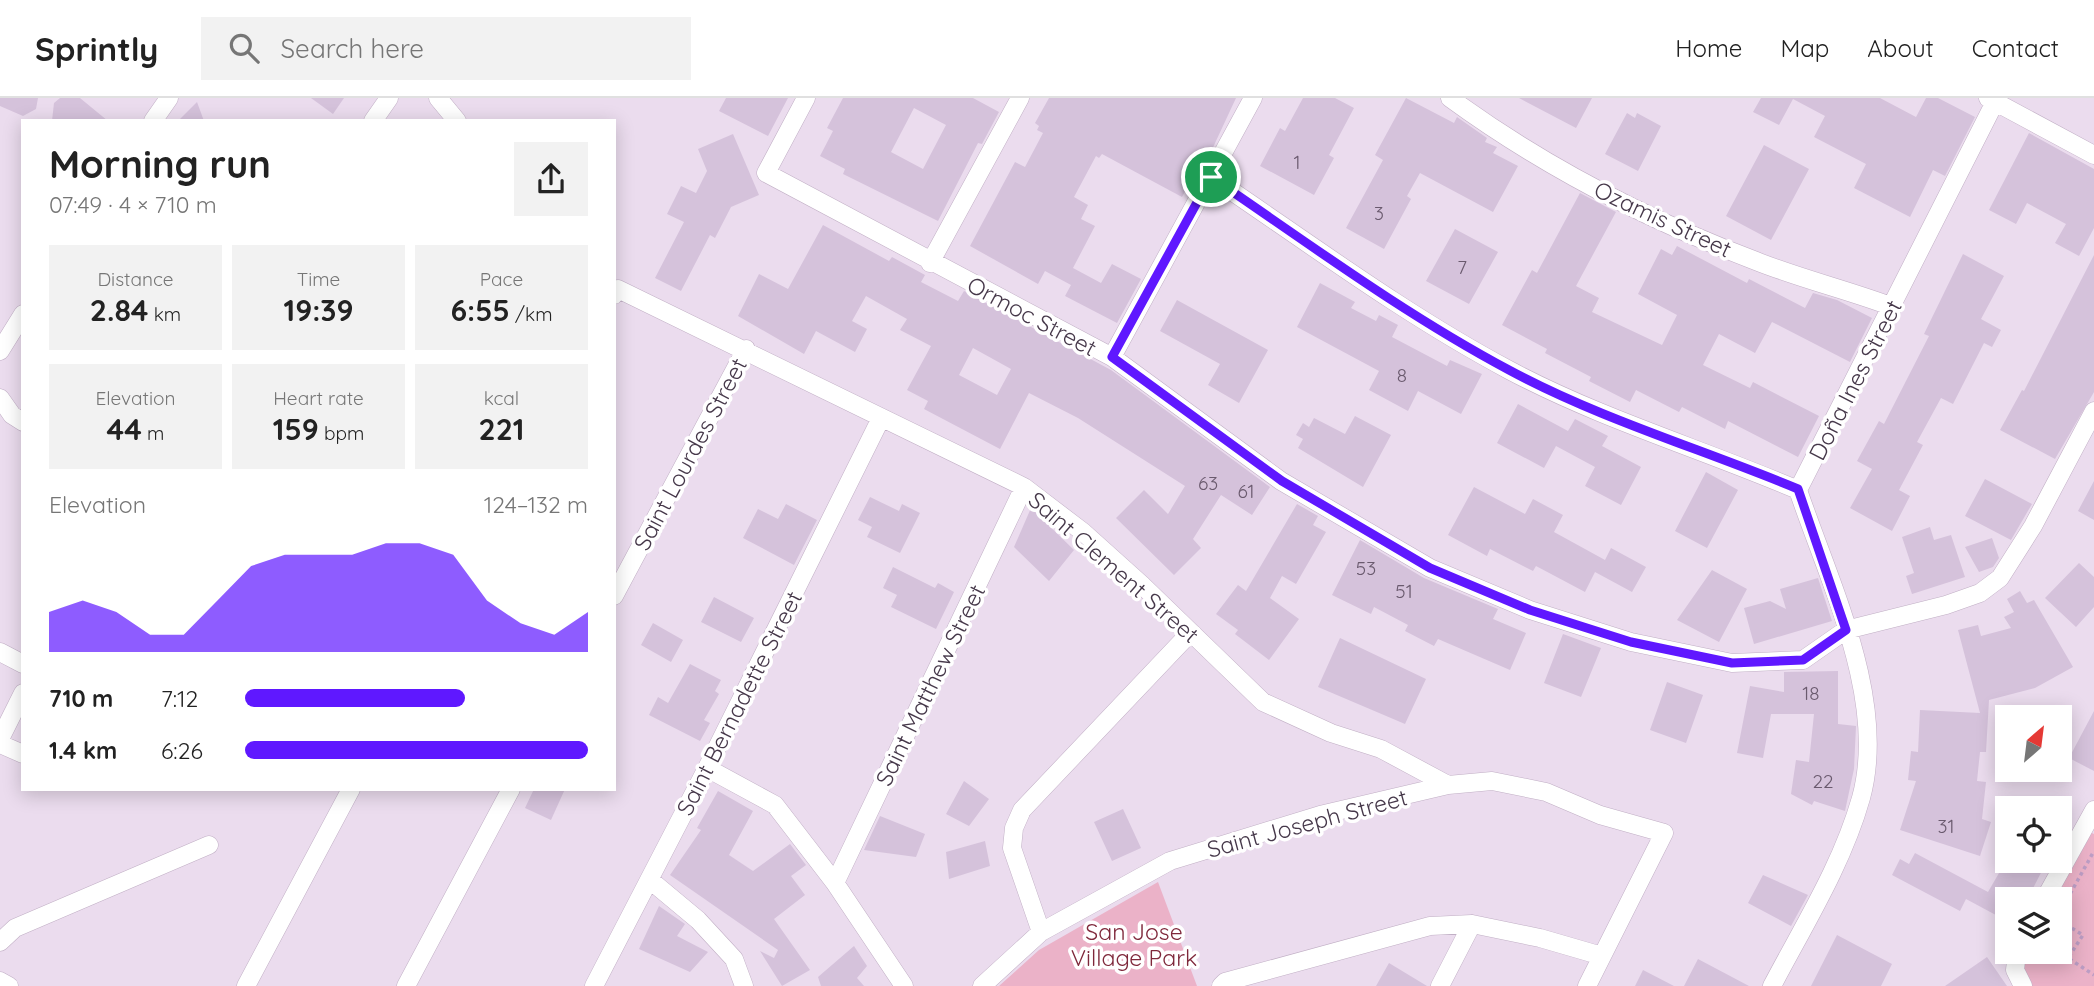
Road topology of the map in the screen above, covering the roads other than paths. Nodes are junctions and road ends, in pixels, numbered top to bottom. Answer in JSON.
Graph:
{"nodes":[{"id":1,"x":169,"y":98,"type":"edge"},
{"id":2,"x":388,"y":98,"type":"edge"},
{"id":3,"x":438,"y":98,"type":"edge"},
{"id":4,"x":806,"y":98,"type":"edge"},
{"id":5,"x":1020,"y":98,"type":"edge"},
{"id":6,"x":1253,"y":98,"type":"edge"},
{"id":7,"x":1450,"y":98,"type":"edge"},
{"id":8,"x":1993,"y":99,"type":"edge"},
{"id":9,"x":154,"y":119,"type":"edge"},
{"id":10,"x":374,"y":119,"type":"edge"},
{"id":11,"x":455,"y":119,"type":"edge"},
{"id":12,"x":2094,"y":155,"type":"edge"},
{"id":13,"x":1211,"y":177,"type":"junction"},
{"id":14,"x":930,"y":262,"type":"junction"},
{"id":15,"x":616,"y":292,"type":"edge"},
{"id":16,"x":1893,"y":307,"type":"junction"},
{"id":17,"x":21,"y":317,"type":"edge"},
{"id":18,"x":746,"y":349,"type":"junction"},
{"id":19,"x":0,"y":351,"type":"edge"},
{"id":20,"x":1112,"y":357,"type":"junction"},
{"id":21,"x":0,"y":398,"type":"edge"},
{"id":22,"x":2094,"y":411,"type":"edge"},
{"id":23,"x":881,"y":418,"type":"junction"},
{"id":24,"x":21,"y":421,"type":"edge"},
{"id":25,"x":1024,"y":487,"type":"junction"},
{"id":26,"x":1798,"y":489,"type":"junction"},
{"id":27,"x":616,"y":592,"type":"edge"},
{"id":28,"x":1846,"y":630,"type":"junction"},
{"id":29,"x":1190,"y":633,"type":"junction"},
{"id":30,"x":0,"y":652,"type":"edge"},
{"id":31,"x":21,"y":663,"type":"edge"},
{"id":32,"x":21,"y":697,"type":"edge"},
{"id":33,"x":0,"y":741,"type":"edge"},
{"id":34,"x":21,"y":753,"type":"edge"},
{"id":35,"x":707,"y":768,"type":"junction"},
{"id":36,"x":1448,"y":785,"type":"junction"},
{"id":37,"x":350,"y":791,"type":"edge"},
{"id":38,"x":510,"y":791,"type":"edge"},
{"id":39,"x":2092,"y":820,"type":"edge"},
{"id":40,"x":209,"y":845,"type":"dead end"},
{"id":41,"x":650,"y":880,"type":"junction"},
{"id":42,"x":835,"y":883,"type":"junction"},
{"id":43,"x":2052,"y":887,"type":"edge"},
{"id":44,"x":1472,"y":925,"type":"junction"},
{"id":45,"x":1041,"y":932,"type":"junction"},
{"id":46,"x":0,"y":942,"type":"edge"},
{"id":47,"x":1602,"y":956,"type":"junction"},
{"id":48,"x":0,"y":981,"type":"edge"},
{"id":49,"x":9,"y":986,"type":"edge"},
{"id":50,"x":246,"y":986,"type":"edge"},
{"id":51,"x":406,"y":986,"type":"edge"},
{"id":52,"x":594,"y":986,"type":"edge"},
{"id":53,"x":744,"y":986,"type":"edge"},
{"id":54,"x":904,"y":986,"type":"edge"},
{"id":55,"x":982,"y":986,"type":"edge"},
{"id":56,"x":1221,"y":986,"type":"edge"},
{"id":57,"x":1440,"y":986,"type":"edge"},
{"id":58,"x":1587,"y":986,"type":"edge"},
{"id":59,"x":1772,"y":986,"type":"edge"}],
"edges":[{"from":1,"to":9,"type":"street"},
{"from":2,"to":10,"type":"street"},
{"from":3,"to":11,"type":"street"},
{"from":4,"to":14,"type":"street","name":"Ormoc Street"},
{"from":5,"to":14,"type":"street"},
{"from":6,"to":13,"type":"street"},
{"from":7,"to":16,"type":"street","name":"Ozamis Street"},
{"from":8,"to":12,"type":"street"},
{"from":8,"to":16,"type":"street","name":"Doña Ines Street"},
{"from":13,"to":20,"type":"street"},
{"from":13,"to":26,"type":"street"},
{"from":14,"to":20,"type":"street","name":"Ormoc Street"},
{"from":15,"to":18,"type":"street","name":"Saint Clement Street"},
{"from":16,"to":26,"type":"street","name":"Doña Ines Street"},
{"from":17,"to":19,"type":"street"},
{"from":18,"to":23,"type":"street","name":"Saint Clement Street"},
{"from":18,"to":27,"type":"street","name":"Saint Lourdes Street"},
{"from":20,"to":28,"type":"street","name":"Ormoc Street"},
{"from":21,"to":24,"type":"street"},
{"from":22,"to":28,"type":"street","name":"Ormoc Street"},
{"from":23,"to":25,"type":"street","name":"Saint Clement Street"},
{"from":23,"to":35,"type":"street","name":"Saint Bernadette Street"},
{"from":25,"to":29,"type":"street","name":"Saint Clement Street"},
{"from":25,"to":42,"type":"street","name":"Saint Matthew Street"},
{"from":26,"to":28,"type":"street"},
{"from":28,"to":59,"type":"street"},
{"from":29,"to":36,"type":"street","name":"Saint Clement Street"},
{"from":29,"to":45,"type":"street"},
{"from":30,"to":31,"type":"street"},
{"from":32,"to":33,"type":"street"},
{"from":33,"to":34,"type":"street"},
{"from":35,"to":41,"type":"street","name":"Saint Bernadette Street"},
{"from":35,"to":42,"type":"street"},
{"from":36,"to":45,"type":"street","name":"Saint Joseph Street"},
{"from":36,"to":47,"type":"street","name":"Saint Joseph Street"},
{"from":37,"to":50,"type":"street"},
{"from":38,"to":51,"type":"street"},
{"from":39,"to":43,"type":"street"},
{"from":40,"to":46,"type":"street"},
{"from":41,"to":52,"type":"street","name":"Saint Bernadette Street"},
{"from":41,"to":53,"type":"street"},
{"from":42,"to":54,"type":"street"},
{"from":44,"to":47,"type":"street"},
{"from":44,"to":56,"type":"street"},
{"from":44,"to":57,"type":"street"},
{"from":45,"to":55,"type":"street","name":"Saint Joseph Street"},
{"from":47,"to":58,"type":"street"},
{"from":48,"to":49,"type":"street"}]}
